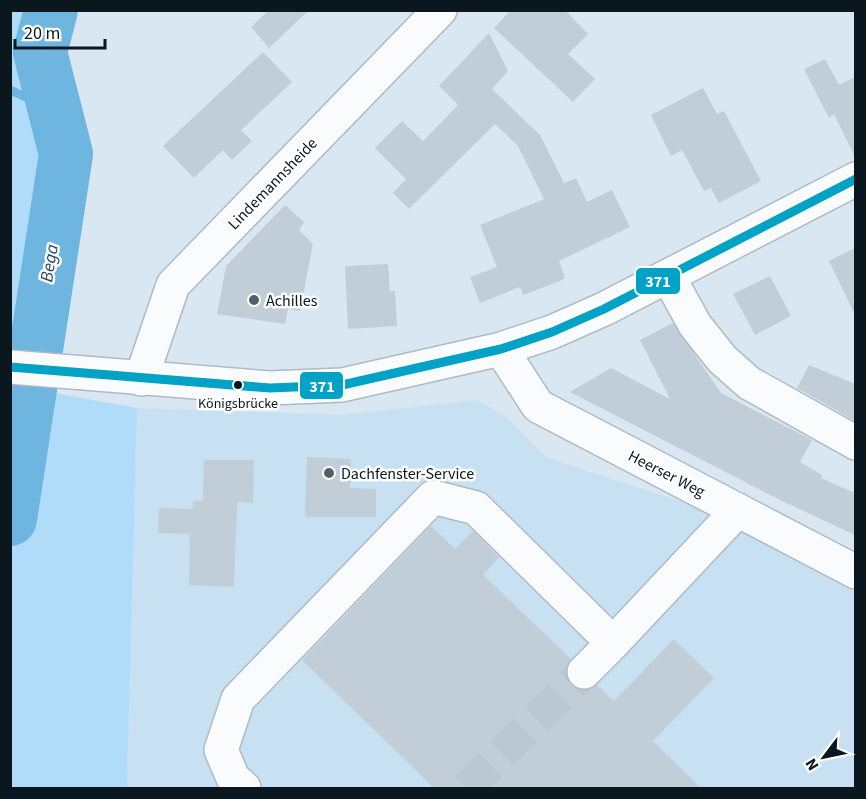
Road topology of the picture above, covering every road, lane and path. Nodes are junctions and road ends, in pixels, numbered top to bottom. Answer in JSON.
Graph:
{"nodes":[{"id":1,"x":440,"y":10,"type":"edge"},
{"id":2,"x":855,"y":180,"type":"edge"},
{"id":3,"x":668,"y":276,"type":"junction"},
{"id":4,"x":501,"y":349,"type":"junction"},
{"id":5,"x":10,"y":367,"type":"edge"},
{"id":6,"x":141,"y":379,"type":"junction"},
{"id":7,"x":855,"y":443,"type":"edge"},
{"id":8,"x":738,"y":510,"type":"junction"},
{"id":9,"x":855,"y":572,"type":"edge"},
{"id":10,"x":613,"y":643,"type":"junction"},
{"id":11,"x":584,"y":672,"type":"tunnel mouth"},
{"id":12,"x":244,"y":789,"type":"edge"}],
"edges":[{"from":1,"to":6,"type":"street","name":"Lindemannsheide"},
{"from":2,"to":3,"type":"street"},
{"from":3,"to":4,"type":"street"},
{"from":3,"to":7,"type":"street"},
{"from":4,"to":6,"type":"street"},
{"from":4,"to":8,"type":"street","name":"Heerser Weg"},
{"from":5,"to":6,"type":"street"},
{"from":8,"to":9,"type":"street","name":"Heerser Weg"},
{"from":8,"to":10,"type":"street"},
{"from":10,"to":11,"type":"street"},
{"from":10,"to":12,"type":"street"}]}
